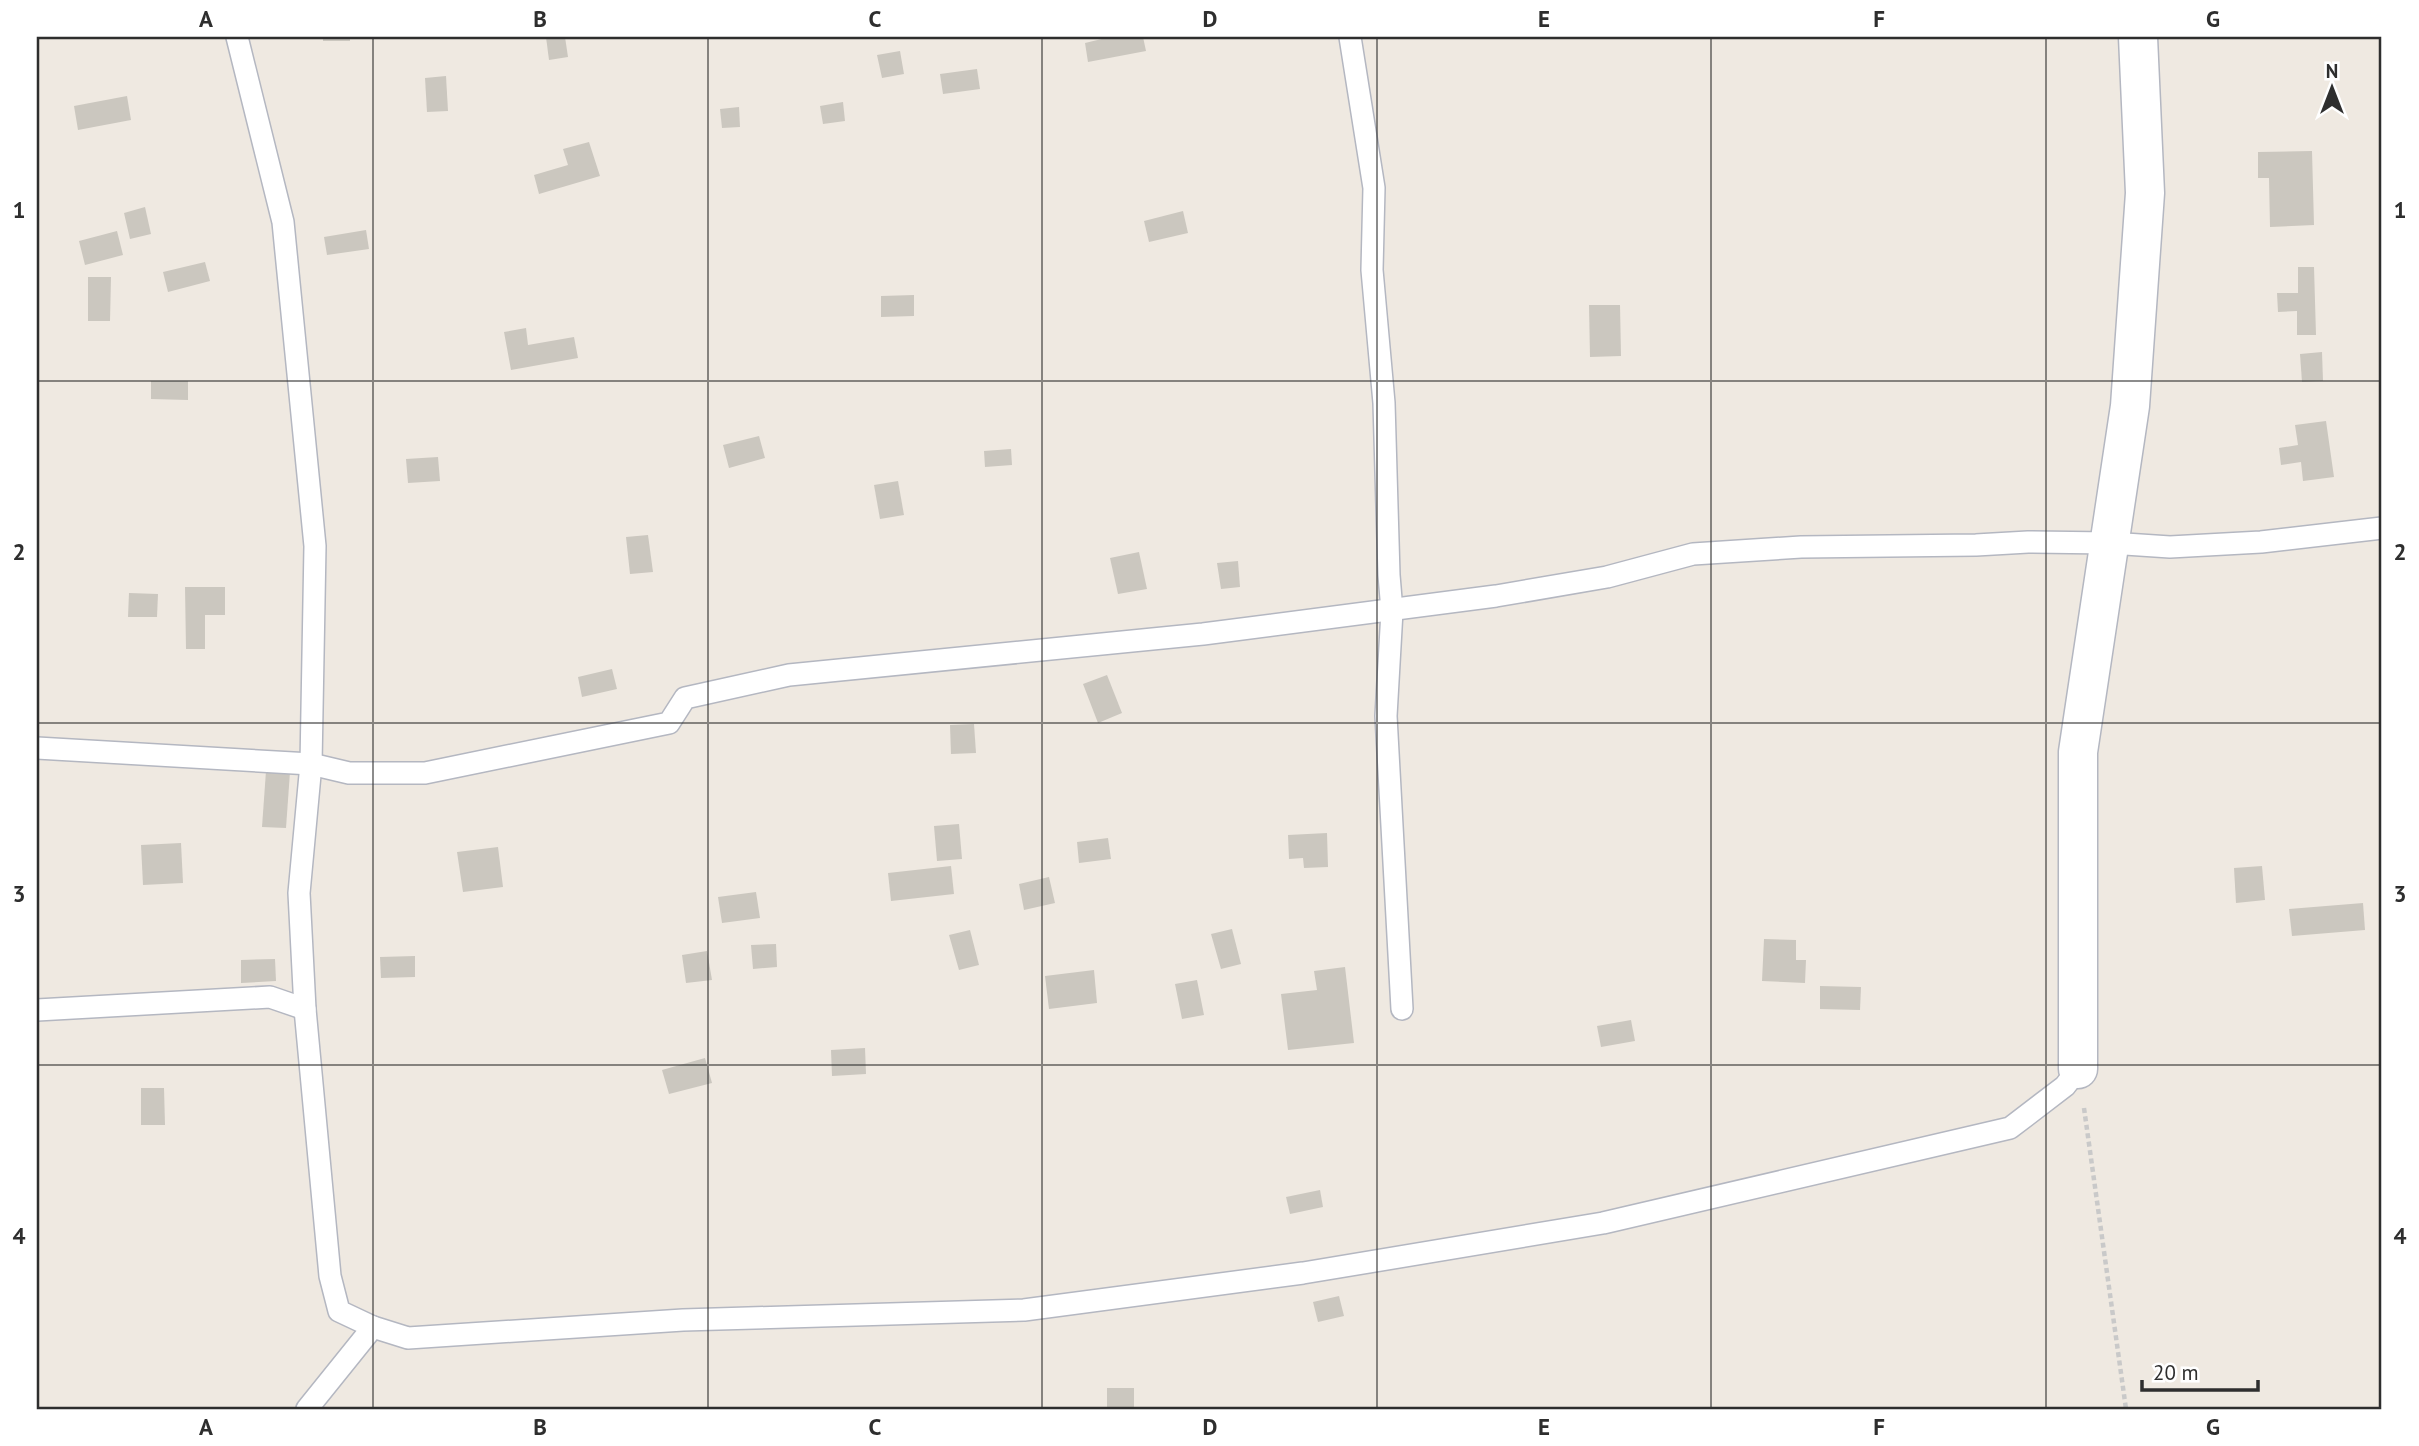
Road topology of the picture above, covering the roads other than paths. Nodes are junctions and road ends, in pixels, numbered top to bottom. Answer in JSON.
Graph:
{"nodes":[{"id":1,"x":237,"y":37,"type":"edge"},
{"id":2,"x":1350,"y":37,"type":"edge"},
{"id":3,"x":2138,"y":37,"type":"edge"},
{"id":4,"x":2382,"y":528,"type":"edge"},
{"id":5,"x":2109,"y":543,"type":"junction"},
{"id":6,"x":1392,"y":611,"type":"junction"},
{"id":7,"x":37,"y":748,"type":"edge"},
{"id":8,"x":311,"y":764,"type":"junction"},
{"id":9,"x":37,"y":1010,"type":"edge"},
{"id":10,"x":305,"y":1010,"type":"junction"},
{"id":11,"x":1402,"y":1010,"type":"dead end"},
{"id":12,"x":2078,"y":1069,"type":"joint"},
{"id":13,"x":373,"y":1327,"type":"junction"},
{"id":14,"x":307,"y":1409,"type":"edge"}],
"edges":[{"from":1,"to":8,"type":"lane"},
{"from":2,"to":6,"type":"lane"},
{"from":3,"to":5,"type":"street"},
{"from":4,"to":5,"type":"lane"},
{"from":5,"to":6,"type":"lane"},
{"from":5,"to":12,"type":"street"},
{"from":6,"to":8,"type":"lane"},
{"from":6,"to":11,"type":"lane"},
{"from":7,"to":8,"type":"lane"},
{"from":8,"to":10,"type":"lane"},
{"from":9,"to":10,"type":"lane"},
{"from":10,"to":13,"type":"lane"},
{"from":12,"to":13,"type":"lane"},
{"from":13,"to":14,"type":"lane"}]}
